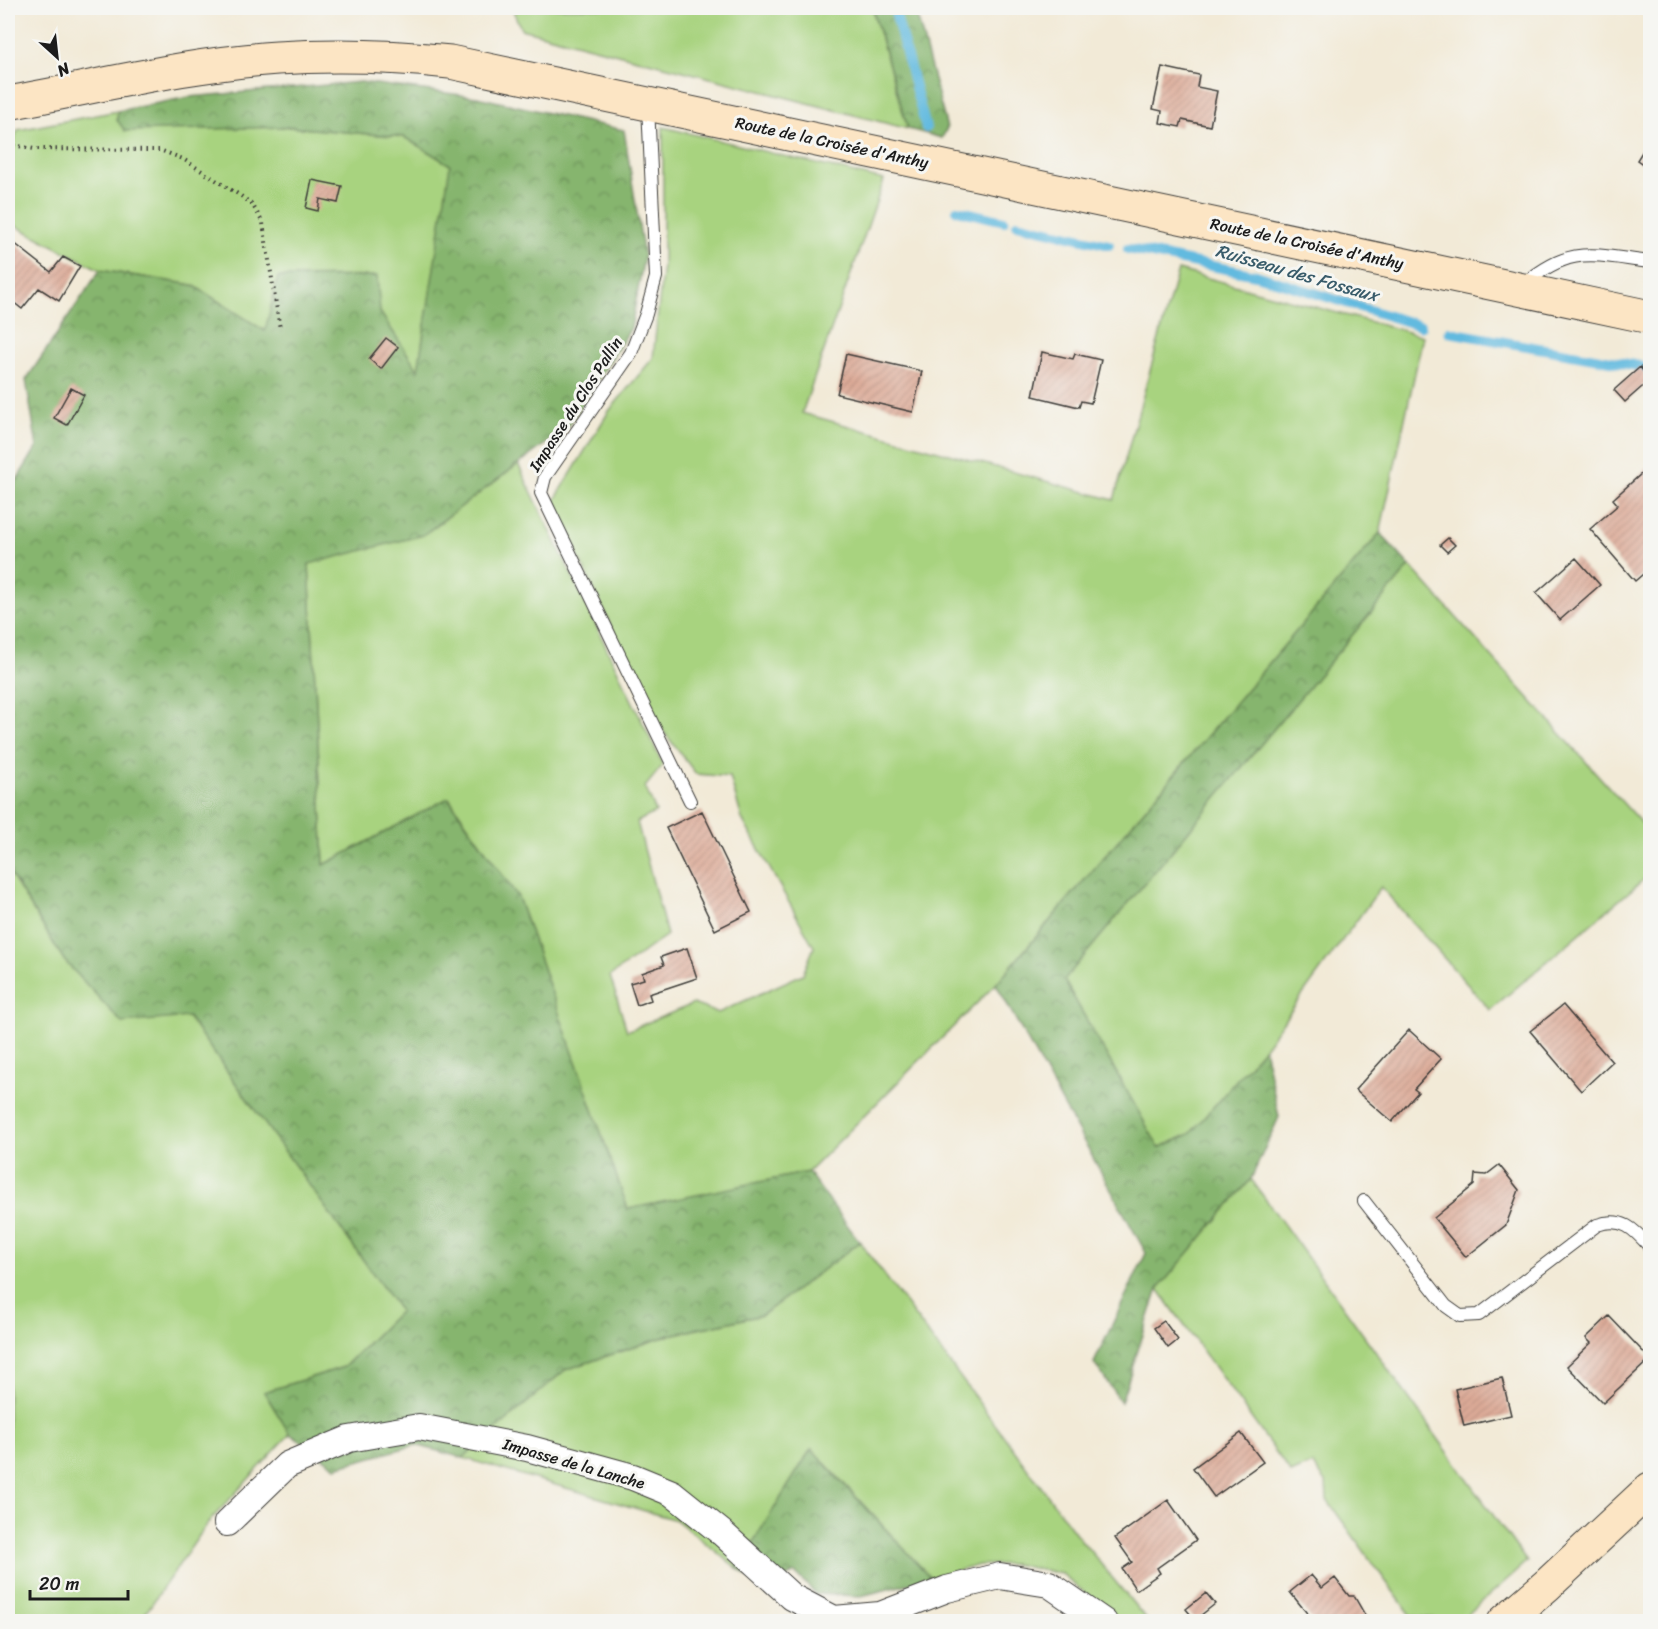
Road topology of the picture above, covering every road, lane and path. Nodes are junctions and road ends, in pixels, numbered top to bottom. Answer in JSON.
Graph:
{"nodes":[{"id":1,"x":647,"y":102,"type":"junction"},
{"id":2,"x":8,"y":103,"type":"edge"},
{"id":3,"x":8,"y":144,"type":"edge"},
{"id":4,"x":1650,"y":262,"type":"edge"},
{"id":5,"x":1518,"y":289,"type":"junction"},
{"id":6,"x":1650,"y":317,"type":"edge"},
{"id":7,"x":280,"y":329,"type":"dead end"},
{"id":8,"x":690,"y":801,"type":"dead end"},
{"id":9,"x":1364,"y":1201,"type":"dead end"},
{"id":10,"x":1650,"y":1247,"type":"edge"},
{"id":11,"x":1650,"y":1489,"type":"edge"},
{"id":12,"x":227,"y":1523,"type":"dead end"},
{"id":13,"x":1104,"y":1622,"type":"edge"},
{"id":14,"x":1504,"y":1622,"type":"edge"}],
"edges":[{"from":1,"to":2,"type":"street","name":"Route de la Croisée d'Anthy"},
{"from":1,"to":5,"type":"street","name":"Route de la Croisée d'Anthy"},
{"from":1,"to":8,"type":"lane","name":"Impasse du Clos Pallin"},
{"from":3,"to":7,"type":"path"},
{"from":4,"to":5,"type":"lane"},
{"from":5,"to":6,"type":"street","name":"Route de la Croisée d'Anthy"},
{"from":9,"to":10,"type":"lane"},
{"from":11,"to":14,"type":"street"},
{"from":12,"to":13,"type":"street","name":"Impasse de la Lanche"}]}
